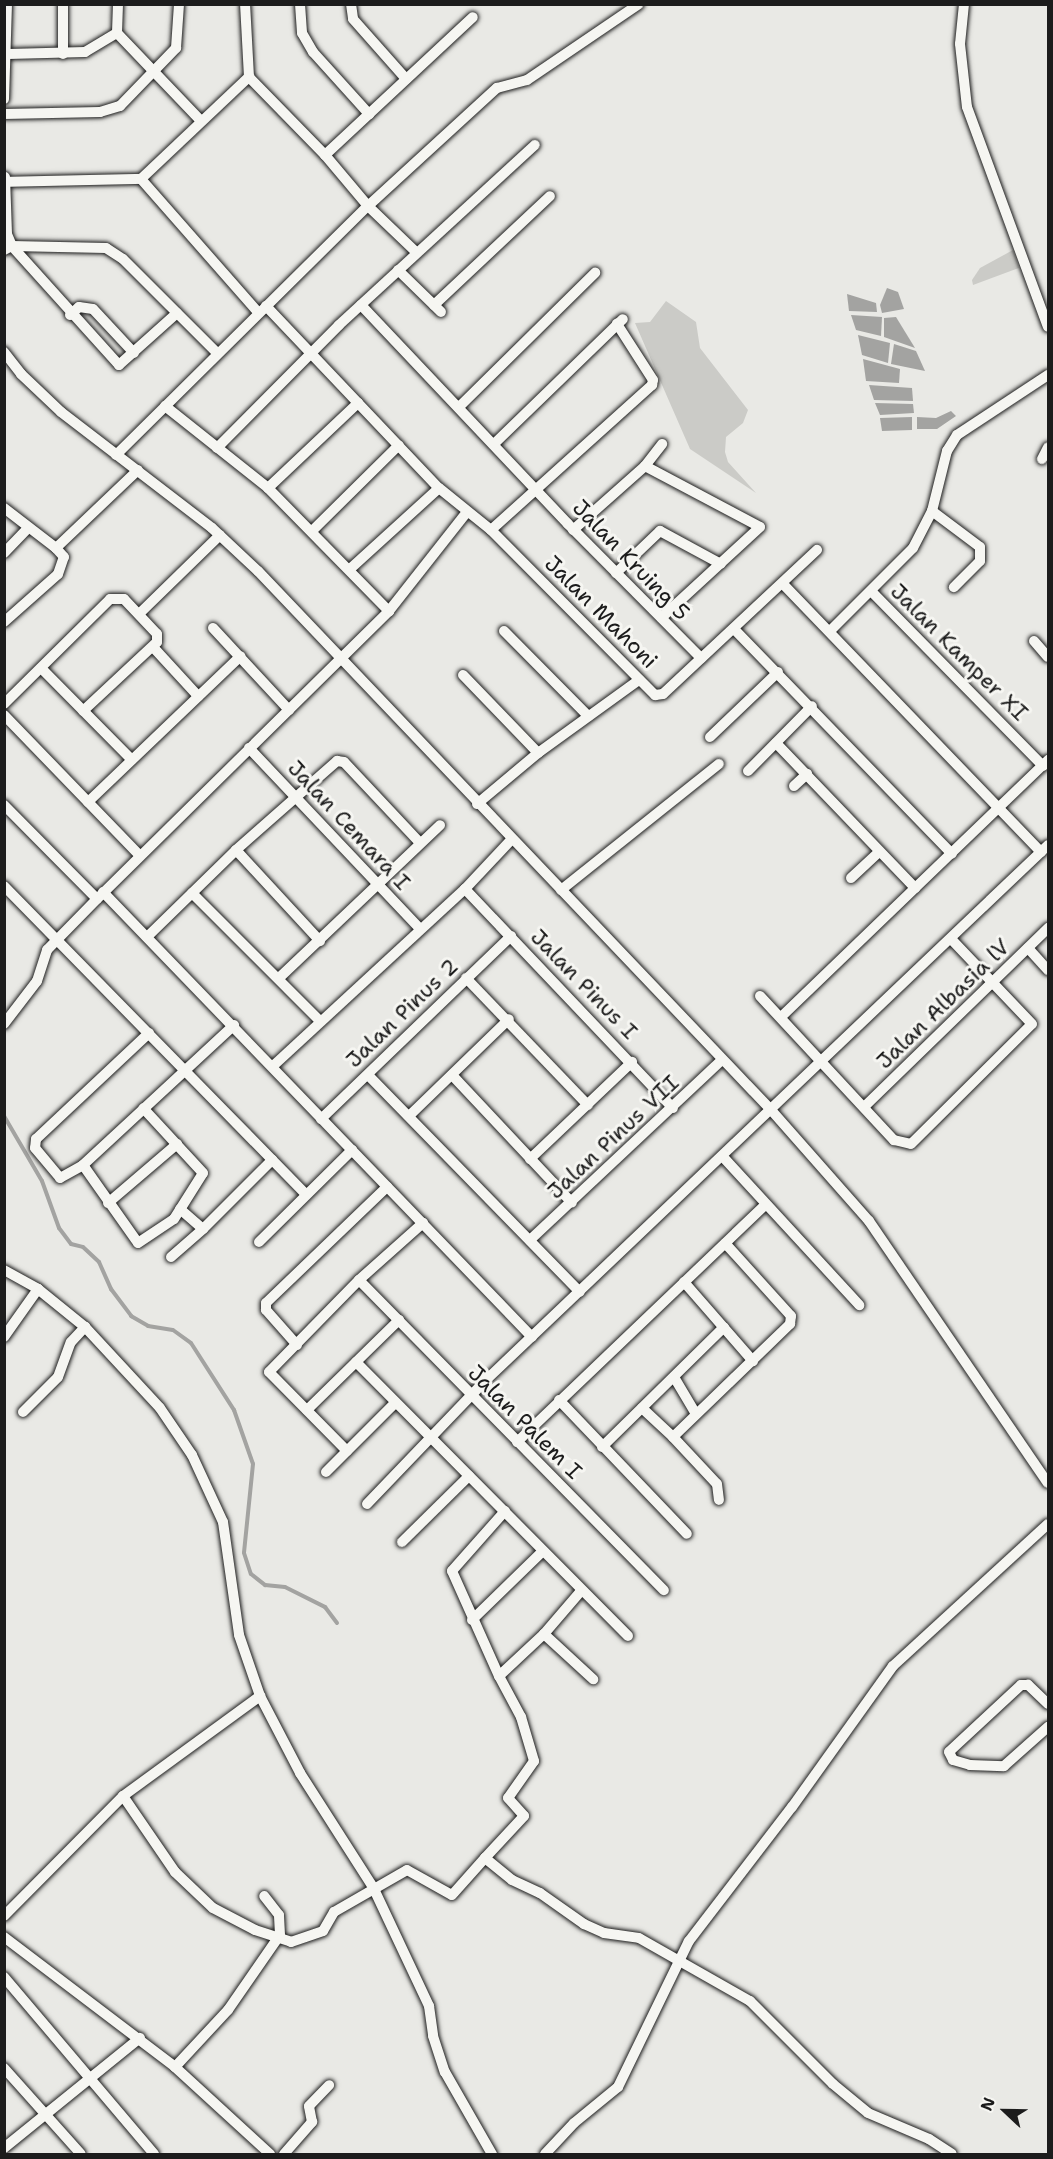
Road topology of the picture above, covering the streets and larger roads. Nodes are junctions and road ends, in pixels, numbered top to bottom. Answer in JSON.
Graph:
{"nodes":[{"id":1,"x":6,"y":4,"type":"edge"},
{"id":2,"x":63,"y":4,"type":"edge"},
{"id":3,"x":118,"y":4,"type":"edge"},
{"id":4,"x":179,"y":4,"type":"edge"},
{"id":5,"x":244,"y":4,"type":"edge"},
{"id":6,"x":300,"y":4,"type":"edge"},
{"id":7,"x":351,"y":4,"type":"edge"},
{"id":8,"x":639,"y":4,"type":"edge"},
{"id":9,"x":964,"y":4,"type":"edge"},
{"id":10,"x":473,"y":17,"type":"dead end"},
{"id":11,"x":117,"y":33,"type":"junction"},
{"id":12,"x":8,"y":54,"type":"junction"},
{"id":13,"x":63,"y":54,"type":"junction"},
{"id":14,"x":154,"y":74,"type":"junction"},
{"id":15,"x":249,"y":77,"type":"junction"},
{"id":16,"x":406,"y":79,"type":"junction"},
{"id":17,"x":4,"y":99,"type":"edge"},
{"id":18,"x":4,"y":114,"type":"edge"},
{"id":19,"x":369,"y":114,"type":"junction"},
{"id":20,"x":201,"y":121,"type":"junction"},
{"id":21,"x":535,"y":145,"type":"dead end"},
{"id":22,"x":325,"y":156,"type":"junction"},
{"id":23,"x":4,"y":177,"type":"edge"},
{"id":24,"x":141,"y":179,"type":"junction"},
{"id":25,"x":5,"y":182,"type":"edge"},
{"id":26,"x":550,"y":196,"type":"dead end"},
{"id":27,"x":368,"y":206,"type":"junction"},
{"id":28,"x":8,"y":248,"type":"edge"},
{"id":29,"x":417,"y":252,"type":"junction"},
{"id":30,"x":398,"y":270,"type":"junction"},
{"id":31,"x":595,"y":273,"type":"dead end"},
{"id":32,"x":361,"y":305,"type":"junction"},
{"id":33,"x":262,"y":309,"type":"junction"},
{"id":34,"x":177,"y":313,"type":"junction"},
{"id":35,"x":70,"y":315,"type":"junction"},
{"id":36,"x":1048,"y":327,"type":"edge"},
{"id":37,"x":4,"y":352,"type":"edge"},
{"id":38,"x":216,"y":352,"type":"junction"},
{"id":39,"x":134,"y":353,"type":"junction"},
{"id":40,"x":313,"y":353,"type":"junction"},
{"id":41,"x":1048,"y":375,"type":"edge"},
{"id":42,"x":358,"y":403,"type":"junction"},
{"id":43,"x":165,"y":406,"type":"junction"},
{"id":44,"x":460,"y":406,"type":"junction"},
{"id":45,"x":495,"y":443,"type":"junction"},
{"id":46,"x":662,"y":444,"type":"dead end"},
{"id":47,"x":399,"y":445,"type":"junction"},
{"id":48,"x":217,"y":448,"type":"junction"},
{"id":49,"x":116,"y":454,"type":"junction"},
{"id":50,"x":645,"y":466,"type":"junction"},
{"id":51,"x":138,"y":470,"type":"junction"},
{"id":52,"x":268,"y":488,"type":"junction"},
{"id":53,"x":439,"y":488,"type":"junction"},
{"id":54,"x":535,"y":489,"type":"junction"},
{"id":55,"x":4,"y":508,"type":"edge"},
{"id":56,"x":932,"y":511,"type":"junction"},
{"id":57,"x":466,"y":513,"type":"junction"},
{"id":58,"x":28,"y":528,"type":"junction"},
{"id":59,"x":491,"y":530,"type":"junction"},
{"id":60,"x":573,"y":530,"type":"junction"},
{"id":61,"x":312,"y":531,"type":"junction"},
{"id":62,"x":220,"y":535,"type":"junction"},
{"id":63,"x":56,"y":548,"type":"junction"},
{"id":64,"x":817,"y":550,"type":"dead end"},
{"id":65,"x":4,"y":553,"type":"edge"},
{"id":66,"x":721,"y":564,"type":"junction"},
{"id":67,"x":350,"y":569,"type":"junction"},
{"id":68,"x":616,"y":573,"type":"junction"},
{"id":69,"x":783,"y":584,"type":"junction"},
{"id":70,"x":954,"y":587,"type":"dead end"},
{"id":71,"x":872,"y":592,"type":"junction"},
{"id":72,"x":389,"y":611,"type":"junction"},
{"id":73,"x":139,"y":614,"type":"junction"},
{"id":74,"x":661,"y":618,"type":"junction"},
{"id":75,"x":4,"y":622,"type":"edge"},
{"id":76,"x":213,"y":628,"type":"dead end"},
{"id":77,"x":734,"y":629,"type":"junction"},
{"id":78,"x":504,"y":631,"type":"dead end"},
{"id":79,"x":830,"y":631,"type":"junction"},
{"id":80,"x":1034,"y":641,"type":"dead end"},
{"id":81,"x":153,"y":647,"type":"junction"},
{"id":82,"x":241,"y":656,"type":"junction"},
{"id":83,"x":1048,"y":657,"type":"edge"},
{"id":84,"x":701,"y":658,"type":"junction"},
{"id":85,"x":341,"y":660,"type":"junction"},
{"id":86,"x":41,"y":668,"type":"junction"},
{"id":87,"x":778,"y":672,"type":"junction"},
{"id":88,"x":463,"y":675,"type":"dead end"},
{"id":89,"x":639,"y":680,"type":"junction"},
{"id":90,"x":198,"y":696,"type":"junction"},
{"id":91,"x":4,"y":704,"type":"edge"},
{"id":92,"x":812,"y":706,"type":"junction"},
{"id":93,"x":289,"y":710,"type":"junction"},
{"id":94,"x":83,"y":711,"type":"junction"},
{"id":95,"x":4,"y":715,"type":"edge"},
{"id":96,"x":588,"y":716,"type":"junction"},
{"id":97,"x":710,"y":737,"type":"dead end"},
{"id":98,"x":776,"y":743,"type":"junction"},
{"id":99,"x":249,"y":748,"type":"junction"},
{"id":100,"x":538,"y":753,"type":"junction"},
{"id":101,"x":132,"y":760,"type":"junction"},
{"id":102,"x":1046,"y":763,"type":"edge"},
{"id":103,"x":719,"y":764,"type":"dead end"},
{"id":104,"x":748,"y":771,"type":"dead end"},
{"id":105,"x":807,"y":774,"type":"junction"},
{"id":106,"x":794,"y":786,"type":"dead end"},
{"id":107,"x":297,"y":797,"type":"junction"},
{"id":108,"x":88,"y":802,"type":"junction"},
{"id":109,"x":4,"y":804,"type":"edge"},
{"id":110,"x":477,"y":804,"type":"junction"},
{"id":111,"x":999,"y":808,"type":"junction"},
{"id":112,"x":440,"y":825,"type":"dead end"},
{"id":113,"x":511,"y":840,"type":"junction"},
{"id":114,"x":420,"y":843,"type":"junction"},
{"id":115,"x":1045,"y":849,"type":"edge"},
{"id":116,"x":236,"y":850,"type":"junction"},
{"id":117,"x":879,"y":852,"type":"junction"},
{"id":118,"x":952,"y":854,"type":"junction"},
{"id":119,"x":139,"y":855,"type":"junction"},
{"id":120,"x":851,"y":878,"type":"dead end"},
{"id":121,"x":377,"y":884,"type":"junction"},
{"id":122,"x":4,"y":886,"type":"edge"},
{"id":123,"x":915,"y":888,"type":"junction"},
{"id":124,"x":465,"y":889,"type":"junction"},
{"id":125,"x":561,"y":890,"type":"junction"},
{"id":126,"x":192,"y":893,"type":"junction"},
{"id":127,"x":100,"y":896,"type":"junction"},
{"id":128,"x":1048,"y":928,"type":"edge"},
{"id":129,"x":420,"y":929,"type":"junction"},
{"id":130,"x":511,"y":936,"type":"junction"},
{"id":131,"x":147,"y":937,"type":"junction"},
{"id":132,"x":951,"y":939,"type":"junction"},
{"id":133,"x":57,"y":940,"type":"junction"},
{"id":134,"x":320,"y":941,"type":"junction"},
{"id":135,"x":1028,"y":948,"type":"junction"},
{"id":136,"x":1048,"y":970,"type":"edge"},
{"id":137,"x":279,"y":978,"type":"junction"},
{"id":138,"x":466,"y":978,"type":"junction"},
{"id":139,"x":994,"y":981,"type":"junction"},
{"id":140,"x":760,"y":996,"type":"dead end"},
{"id":141,"x":781,"y":1017,"type":"junction"},
{"id":142,"x":509,"y":1019,"type":"junction"},
{"id":143,"x":320,"y":1022,"type":"junction"},
{"id":144,"x":4,"y":1024,"type":"edge"},
{"id":145,"x":234,"y":1025,"type":"junction"},
{"id":146,"x":149,"y":1033,"type":"junction"},
{"id":147,"x":723,"y":1060,"type":"junction"},
{"id":148,"x":632,"y":1062,"type":"junction"},
{"id":149,"x":820,"y":1063,"type":"junction"},
{"id":150,"x":273,"y":1066,"type":"junction"},
{"id":151,"x":187,"y":1069,"type":"junction"},
{"id":152,"x":368,"y":1075,"type":"junction"},
{"id":153,"x":452,"y":1075,"type":"junction"},
{"id":154,"x":588,"y":1105,"type":"junction"},
{"id":155,"x":864,"y":1107,"type":"junction"},
{"id":156,"x":143,"y":1108,"type":"junction"},
{"id":157,"x":673,"y":1108,"type":"junction"},
{"id":158,"x":772,"y":1111,"type":"junction"},
{"id":159,"x":409,"y":1116,"type":"junction"},
{"id":160,"x":321,"y":1119,"type":"junction"},
{"id":161,"x":177,"y":1144,"type":"junction"},
{"id":162,"x":352,"y":1150,"type":"junction"},
{"id":163,"x":724,"y":1158,"type":"junction"},
{"id":164,"x":531,"y":1159,"type":"junction"},
{"id":165,"x":272,"y":1160,"type":"junction"},
{"id":166,"x":83,"y":1165,"type":"junction"},
{"id":167,"x":387,"y":1187,"type":"junction"},
{"id":168,"x":306,"y":1194,"type":"junction"},
{"id":169,"x":108,"y":1203,"type":"junction"},
{"id":170,"x":572,"y":1203,"type":"junction"},
{"id":171,"x":766,"y":1204,"type":"junction"},
{"id":172,"x":180,"y":1209,"type":"junction"},
{"id":173,"x":423,"y":1223,"type":"junction"},
{"id":174,"x":203,"y":1229,"type":"junction"},
{"id":175,"x":530,"y":1240,"type":"junction"},
{"id":176,"x":260,"y":1242,"type":"dead end"},
{"id":177,"x":725,"y":1243,"type":"junction"},
{"id":178,"x":171,"y":1257,"type":"dead end"},
{"id":179,"x":4,"y":1270,"type":"edge"},
{"id":180,"x":359,"y":1280,"type":"junction"},
{"id":181,"x":684,"y":1282,"type":"junction"},
{"id":182,"x":38,"y":1289,"type":"junction"},
{"id":183,"x":580,"y":1292,"type":"junction"},
{"id":184,"x":859,"y":1305,"type":"dead end"},
{"id":185,"x":399,"y":1320,"type":"junction"},
{"id":186,"x":85,"y":1327,"type":"junction"},
{"id":187,"x":724,"y":1327,"type":"junction"},
{"id":188,"x":4,"y":1336,"type":"edge"},
{"id":189,"x":532,"y":1337,"type":"junction"},
{"id":190,"x":297,"y":1345,"type":"junction"},
{"id":191,"x":753,"y":1361,"type":"junction"},
{"id":192,"x":356,"y":1362,"type":"junction"},
{"id":193,"x":674,"y":1377,"type":"junction"},
{"id":194,"x":471,"y":1395,"type":"junction"},
{"id":195,"x":559,"y":1400,"type":"junction"},
{"id":196,"x":394,"y":1404,"type":"junction"},
{"id":197,"x":642,"y":1408,"type":"junction"},
{"id":198,"x":308,"y":1410,"type":"junction"},
{"id":199,"x":23,"y":1412,"type":"dead end"},
{"id":200,"x":696,"y":1414,"type":"junction"},
{"id":201,"x":673,"y":1437,"type":"junction"},
{"id":202,"x":431,"y":1438,"type":"junction"},
{"id":203,"x":517,"y":1442,"type":"junction"},
{"id":204,"x":602,"y":1447,"type":"junction"},
{"id":205,"x":347,"y":1451,"type":"junction"},
{"id":206,"x":326,"y":1472,"type":"dead end"},
{"id":207,"x":469,"y":1476,"type":"junction"},
{"id":208,"x":1048,"y":1483,"type":"edge"},
{"id":209,"x":719,"y":1500,"type":"dead end"},
{"id":210,"x":367,"y":1504,"type":"dead end"},
{"id":211,"x":505,"y":1511,"type":"junction"},
{"id":212,"x":1048,"y":1524,"type":"edge"},
{"id":213,"x":687,"y":1534,"type":"dead end"},
{"id":214,"x":402,"y":1542,"type":"dead end"},
{"id":215,"x":542,"y":1552,"type":"junction"},
{"id":216,"x":663,"y":1590,"type":"dead end"},
{"id":217,"x":581,"y":1591,"type":"junction"},
{"id":218,"x":472,"y":1620,"type":"junction"},
{"id":219,"x":544,"y":1634,"type":"junction"},
{"id":220,"x":628,"y":1636,"type":"dead end"},
{"id":221,"x":499,"y":1676,"type":"junction"},
{"id":222,"x":593,"y":1679,"type":"dead end"},
{"id":223,"x":260,"y":1696,"type":"junction"},
{"id":224,"x":1048,"y":1704,"type":"edge"},
{"id":225,"x":1048,"y":1727,"type":"edge"},
{"id":226,"x":123,"y":1796,"type":"junction"},
{"id":227,"x":485,"y":1858,"type":"junction"},
{"id":228,"x":373,"y":1887,"type":"junction"},
{"id":229,"x":264,"y":1896,"type":"dead end"},
{"id":230,"x":6,"y":1914,"type":"edge"},
{"id":231,"x":4,"y":1937,"type":"edge"},
{"id":232,"x":277,"y":1939,"type":"junction"},
{"id":233,"x":680,"y":1960,"type":"junction"},
{"id":234,"x":4,"y":1977,"type":"edge"},
{"id":235,"x":140,"y":2038,"type":"junction"},
{"id":236,"x":181,"y":2061,"type":"junction"},
{"id":237,"x":4,"y":2068,"type":"edge"},
{"id":238,"x":91,"y":2078,"type":"junction"},
{"id":239,"x":329,"y":2085,"type":"dead end"},
{"id":240,"x":49,"y":2115,"type":"junction"},
{"id":241,"x":4,"y":2148,"type":"edge"},
{"id":242,"x":287,"y":2151,"type":"edge"},
{"id":243,"x":10,"y":2154,"type":"edge"},
{"id":244,"x":81,"y":2154,"type":"edge"},
{"id":245,"x":154,"y":2154,"type":"edge"},
{"id":246,"x":270,"y":2154,"type":"edge"},
{"id":247,"x":492,"y":2154,"type":"edge"},
{"id":248,"x":545,"y":2154,"type":"edge"},
{"id":249,"x":952,"y":2154,"type":"edge"}],
"edges":[{"from":1,"to":12,"type":"street"},
{"from":2,"to":13,"type":"street"},
{"from":3,"to":11,"type":"street"},
{"from":4,"to":14,"type":"street"},
{"from":5,"to":15,"type":"street"},
{"from":6,"to":19,"type":"street"},
{"from":7,"to":16,"type":"street"},
{"from":8,"to":27,"type":"street"},
{"from":9,"to":36,"type":"street"},
{"from":10,"to":16,"type":"street"},
{"from":11,"to":13,"type":"street"},
{"from":11,"to":14,"type":"street"},
{"from":12,"to":13,"type":"street"},
{"from":12,"to":17,"type":"street"},
{"from":14,"to":18,"type":"street"},
{"from":14,"to":20,"type":"street"},
{"from":15,"to":20,"type":"street"},
{"from":15,"to":22,"type":"street"},
{"from":16,"to":19,"type":"street"},
{"from":19,"to":22,"type":"street"},
{"from":20,"to":24,"type":"street"},
{"from":21,"to":29,"type":"street"},
{"from":22,"to":27,"type":"street"},
{"from":23,"to":25,"type":"street"},
{"from":24,"to":25,"type":"street"},
{"from":24,"to":33,"type":"street","name":"Jalan Mahoni"},
{"from":25,"to":28,"type":"street"},
{"from":26,"to":30,"type":"street"},
{"from":27,"to":29,"type":"street"},
{"from":27,"to":33,"type":"street"},
{"from":28,"to":34,"type":"street"},
{"from":28,"to":35,"type":"street"},
{"from":29,"to":30,"type":"street"},
{"from":30,"to":32,"type":"street"},
{"from":31,"to":44,"type":"street"},
{"from":32,"to":40,"type":"street"},
{"from":32,"to":44,"type":"street","name":"Jalan Kruing 5"},
{"from":33,"to":38,"type":"street"},
{"from":33,"to":40,"type":"street","name":"Jalan Mahoni"},
{"from":34,"to":38,"type":"street"},
{"from":34,"to":39,"type":"street"},
{"from":35,"to":39,"type":"street"},
{"from":35,"to":39,"type":"street"},
{"from":37,"to":49,"type":"street"},
{"from":38,"to":43,"type":"street"},
{"from":40,"to":42,"type":"street","name":"Jalan Mahoni"},
{"from":40,"to":48,"type":"street"},
{"from":41,"to":56,"type":"street"},
{"from":42,"to":47,"type":"street","name":"Jalan Mahoni"},
{"from":42,"to":52,"type":"street"},
{"from":43,"to":48,"type":"street"},
{"from":43,"to":49,"type":"street"},
{"from":44,"to":45,"type":"street","name":"Jalan Kruing 5"},
{"from":45,"to":54,"type":"street","name":"Jalan Kruing 5"},
{"from":45,"to":54,"type":"street"},
{"from":46,"to":50,"type":"street"},
{"from":47,"to":53,"type":"street","name":"Jalan Mahoni"},
{"from":47,"to":61,"type":"street"},
{"from":48,"to":52,"type":"street"},
{"from":49,"to":51,"type":"street"},
{"from":50,"to":60,"type":"street"},
{"from":50,"to":66,"type":"street"},
{"from":51,"to":62,"type":"street"},
{"from":51,"to":63,"type":"street"},
{"from":52,"to":61,"type":"street"},
{"from":53,"to":57,"type":"street","name":"Jalan Mahoni"},
{"from":53,"to":67,"type":"street"},
{"from":54,"to":59,"type":"street"},
{"from":54,"to":60,"type":"street","name":"Jalan Kruing 5"},
{"from":55,"to":58,"type":"street"},
{"from":56,"to":70,"type":"street"},
{"from":56,"to":71,"type":"street"},
{"from":57,"to":59,"type":"street","name":"Jalan Mahoni"},
{"from":57,"to":72,"type":"street"},
{"from":58,"to":63,"type":"street"},
{"from":58,"to":65,"type":"street"},
{"from":59,"to":89,"type":"street","name":"Jalan Mahoni"},
{"from":60,"to":68,"type":"street","name":"Jalan Kruing 5"},
{"from":61,"to":67,"type":"street"},
{"from":62,"to":73,"type":"street"},
{"from":62,"to":85,"type":"street"},
{"from":63,"to":75,"type":"street"},
{"from":64,"to":69,"type":"street","name":"Jalan Mahoni"},
{"from":66,"to":68,"type":"street"},
{"from":66,"to":74,"type":"street"},
{"from":67,"to":72,"type":"street"},
{"from":68,"to":74,"type":"street","name":"Jalan Kruing 5"},
{"from":69,"to":77,"type":"street","name":"Jalan Mahoni"},
{"from":69,"to":79,"type":"street"},
{"from":71,"to":79,"type":"street"},
{"from":71,"to":102,"type":"street","name":"Jalan Kamper XI"},
{"from":72,"to":85,"type":"street"},
{"from":73,"to":81,"type":"street"},
{"from":73,"to":86,"type":"street"},
{"from":74,"to":84,"type":"street","name":"Jalan Kruing 5"},
{"from":76,"to":82,"type":"street"},
{"from":77,"to":84,"type":"street","name":"Jalan Mahoni"},
{"from":77,"to":87,"type":"street"},
{"from":78,"to":96,"type":"street"},
{"from":79,"to":111,"type":"street"},
{"from":80,"to":83,"type":"street"},
{"from":81,"to":90,"type":"street"},
{"from":81,"to":94,"type":"street"},
{"from":82,"to":90,"type":"street"},
{"from":82,"to":93,"type":"street"},
{"from":84,"to":89,"type":"street","name":"Jalan Mahoni"},
{"from":85,"to":93,"type":"street"},
{"from":85,"to":110,"type":"street"},
{"from":86,"to":91,"type":"street"},
{"from":86,"to":94,"type":"street"},
{"from":87,"to":92,"type":"street"},
{"from":87,"to":97,"type":"street"},
{"from":88,"to":100,"type":"street"},
{"from":89,"to":96,"type":"street"},
{"from":90,"to":101,"type":"street"},
{"from":92,"to":98,"type":"street"},
{"from":92,"to":118,"type":"street"},
{"from":93,"to":99,"type":"street"},
{"from":94,"to":101,"type":"street"},
{"from":95,"to":108,"type":"street"},
{"from":96,"to":100,"type":"street"},
{"from":98,"to":104,"type":"street"},
{"from":98,"to":105,"type":"street"},
{"from":99,"to":107,"type":"street","name":"Jalan Cemara I"},
{"from":99,"to":119,"type":"street"},
{"from":100,"to":110,"type":"street"},
{"from":101,"to":108,"type":"street"},
{"from":102,"to":111,"type":"street"},
{"from":103,"to":125,"type":"street"},
{"from":105,"to":106,"type":"street"},
{"from":105,"to":117,"type":"street"},
{"from":107,"to":114,"type":"street"},
{"from":107,"to":116,"type":"street"},
{"from":107,"to":121,"type":"street","name":"Jalan Cemara I"},
{"from":108,"to":119,"type":"street"},
{"from":109,"to":127,"type":"street"},
{"from":110,"to":113,"type":"street"},
{"from":111,"to":115,"type":"street"},
{"from":111,"to":118,"type":"street"},
{"from":112,"to":114,"type":"street"},
{"from":113,"to":124,"type":"street"},
{"from":113,"to":125,"type":"street"},
{"from":114,"to":121,"type":"street"},
{"from":115,"to":132,"type":"street"},
{"from":116,"to":126,"type":"street"},
{"from":116,"to":134,"type":"street"},
{"from":117,"to":120,"type":"street"},
{"from":117,"to":123,"type":"street"},
{"from":118,"to":123,"type":"street"},
{"from":119,"to":127,"type":"street"},
{"from":121,"to":129,"type":"street","name":"Jalan Cemara I"},
{"from":121,"to":134,"type":"street"},
{"from":122,"to":133,"type":"street"},
{"from":123,"to":141,"type":"street"},
{"from":124,"to":129,"type":"street"},
{"from":124,"to":130,"type":"street","name":"Jalan Pinus I"},
{"from":125,"to":147,"type":"street"},
{"from":126,"to":131,"type":"street"},
{"from":126,"to":137,"type":"street"},
{"from":127,"to":131,"type":"street"},
{"from":127,"to":133,"type":"street"},
{"from":128,"to":135,"type":"street","name":"Jalan Albasia lV"},
{"from":129,"to":143,"type":"street"},
{"from":130,"to":138,"type":"street","name":"Jalan Pinus 2"},
{"from":130,"to":148,"type":"street","name":"Jalan Pinus I"},
{"from":131,"to":145,"type":"street"},
{"from":132,"to":139,"type":"street"},
{"from":132,"to":149,"type":"street"},
{"from":133,"to":144,"type":"street"},
{"from":133,"to":146,"type":"street"},
{"from":134,"to":137,"type":"street"},
{"from":135,"to":136,"type":"street"},
{"from":135,"to":139,"type":"street","name":"Jalan Albasia lV"},
{"from":137,"to":143,"type":"street"},
{"from":138,"to":142,"type":"street"},
{"from":138,"to":152,"type":"street","name":"Jalan Pinus 2"},
{"from":139,"to":155,"type":"street","name":"Jalan Albasia lV"},
{"from":139,"to":155,"type":"street"},
{"from":140,"to":141,"type":"street"},
{"from":141,"to":149,"type":"street"},
{"from":142,"to":153,"type":"street"},
{"from":142,"to":154,"type":"street"},
{"from":143,"to":150,"type":"street"},
{"from":145,"to":150,"type":"street"},
{"from":145,"to":151,"type":"street"},
{"from":146,"to":151,"type":"street"},
{"from":146,"to":166,"type":"street"},
{"from":147,"to":157,"type":"street","name":"Jalan Pinus VII"},
{"from":147,"to":158,"type":"street"},
{"from":148,"to":154,"type":"street"},
{"from":148,"to":157,"type":"street","name":"Jalan Pinus I"},
{"from":149,"to":155,"type":"street"},
{"from":149,"to":158,"type":"street"},
{"from":150,"to":160,"type":"street"},
{"from":151,"to":156,"type":"street"},
{"from":151,"to":165,"type":"street"},
{"from":152,"to":159,"type":"street"},
{"from":152,"to":160,"type":"street","name":"Jalan Pinus 2"},
{"from":153,"to":159,"type":"street"},
{"from":153,"to":164,"type":"street"},
{"from":154,"to":164,"type":"street"},
{"from":156,"to":161,"type":"street"},
{"from":156,"to":166,"type":"street"},
{"from":157,"to":170,"type":"street","name":"Jalan Pinus VII"},
{"from":158,"to":163,"type":"street"},
{"from":158,"to":208,"type":"street"},
{"from":159,"to":175,"type":"street"},
{"from":160,"to":162,"type":"street"},
{"from":161,"to":169,"type":"street"},
{"from":161,"to":172,"type":"street"},
{"from":162,"to":167,"type":"street"},
{"from":162,"to":168,"type":"street"},
{"from":163,"to":171,"type":"street"},
{"from":163,"to":183,"type":"street"},
{"from":164,"to":170,"type":"street"},
{"from":165,"to":168,"type":"street"},
{"from":165,"to":174,"type":"street"},
{"from":166,"to":169,"type":"street"},
{"from":167,"to":173,"type":"street"},
{"from":167,"to":190,"type":"street"},
{"from":168,"to":176,"type":"street"},
{"from":169,"to":172,"type":"street"},
{"from":170,"to":175,"type":"street","name":"Jalan Pinus VII"},
{"from":171,"to":177,"type":"street"},
{"from":171,"to":184,"type":"street"},
{"from":172,"to":174,"type":"street"},
{"from":173,"to":180,"type":"street"},
{"from":173,"to":189,"type":"street"},
{"from":174,"to":178,"type":"street"},
{"from":175,"to":183,"type":"street"},
{"from":177,"to":181,"type":"street"},
{"from":177,"to":191,"type":"street"},
{"from":179,"to":182,"type":"street"},
{"from":180,"to":185,"type":"street","name":"Jalan Palem I"},
{"from":180,"to":190,"type":"street"},
{"from":181,"to":187,"type":"street"},
{"from":181,"to":195,"type":"street"},
{"from":182,"to":186,"type":"street"},
{"from":182,"to":188,"type":"street"},
{"from":183,"to":189,"type":"street"},
{"from":185,"to":192,"type":"street"},
{"from":185,"to":194,"type":"street","name":"Jalan Palem I"},
{"from":186,"to":199,"type":"street"},
{"from":186,"to":223,"type":"street"},
{"from":187,"to":191,"type":"street"},
{"from":187,"to":193,"type":"street"},
{"from":189,"to":194,"type":"street"},
{"from":190,"to":198,"type":"street"},
{"from":191,"to":200,"type":"street"},
{"from":192,"to":196,"type":"street"},
{"from":192,"to":198,"type":"street"},
{"from":193,"to":197,"type":"street"},
{"from":193,"to":200,"type":"street"},
{"from":194,"to":202,"type":"street"},
{"from":194,"to":203,"type":"street","name":"Jalan Palem I"},
{"from":195,"to":203,"type":"street"},
{"from":195,"to":204,"type":"street"},
{"from":196,"to":202,"type":"street"},
{"from":196,"to":205,"type":"street"},
{"from":197,"to":201,"type":"street"},
{"from":197,"to":204,"type":"street"},
{"from":198,"to":205,"type":"street"},
{"from":200,"to":201,"type":"street"},
{"from":201,"to":209,"type":"street"},
{"from":202,"to":207,"type":"street"},
{"from":202,"to":210,"type":"street"},
{"from":203,"to":216,"type":"street","name":"Jalan Palem I"},
{"from":204,"to":213,"type":"street"},
{"from":205,"to":206,"type":"street"},
{"from":207,"to":211,"type":"street"},
{"from":207,"to":214,"type":"street"},
{"from":211,"to":215,"type":"street"},
{"from":211,"to":218,"type":"street"},
{"from":212,"to":233,"type":"street"},
{"from":215,"to":217,"type":"street"},
{"from":215,"to":218,"type":"street"},
{"from":217,"to":219,"type":"street"},
{"from":217,"to":220,"type":"street"},
{"from":218,"to":221,"type":"street"},
{"from":219,"to":221,"type":"street"},
{"from":219,"to":222,"type":"street"},
{"from":221,"to":227,"type":"street"},
{"from":223,"to":226,"type":"street"},
{"from":223,"to":228,"type":"street"},
{"from":224,"to":225,"type":"street"},
{"from":226,"to":230,"type":"street"},
{"from":226,"to":232,"type":"street"},
{"from":227,"to":228,"type":"street"},
{"from":227,"to":233,"type":"street"},
{"from":228,"to":232,"type":"street"},
{"from":228,"to":247,"type":"street"},
{"from":229,"to":232,"type":"street"},
{"from":231,"to":235,"type":"street"},
{"from":232,"to":236,"type":"street"},
{"from":233,"to":248,"type":"street"},
{"from":233,"to":249,"type":"street"},
{"from":234,"to":238,"type":"street"},
{"from":235,"to":236,"type":"street"},
{"from":235,"to":238,"type":"street"},
{"from":236,"to":246,"type":"street"},
{"from":237,"to":240,"type":"street"},
{"from":238,"to":240,"type":"street"},
{"from":238,"to":245,"type":"street"},
{"from":239,"to":242,"type":"street"},
{"from":240,"to":241,"type":"street"},
{"from":240,"to":244,"type":"street"},
{"from":241,"to":243,"type":"street"}]}
